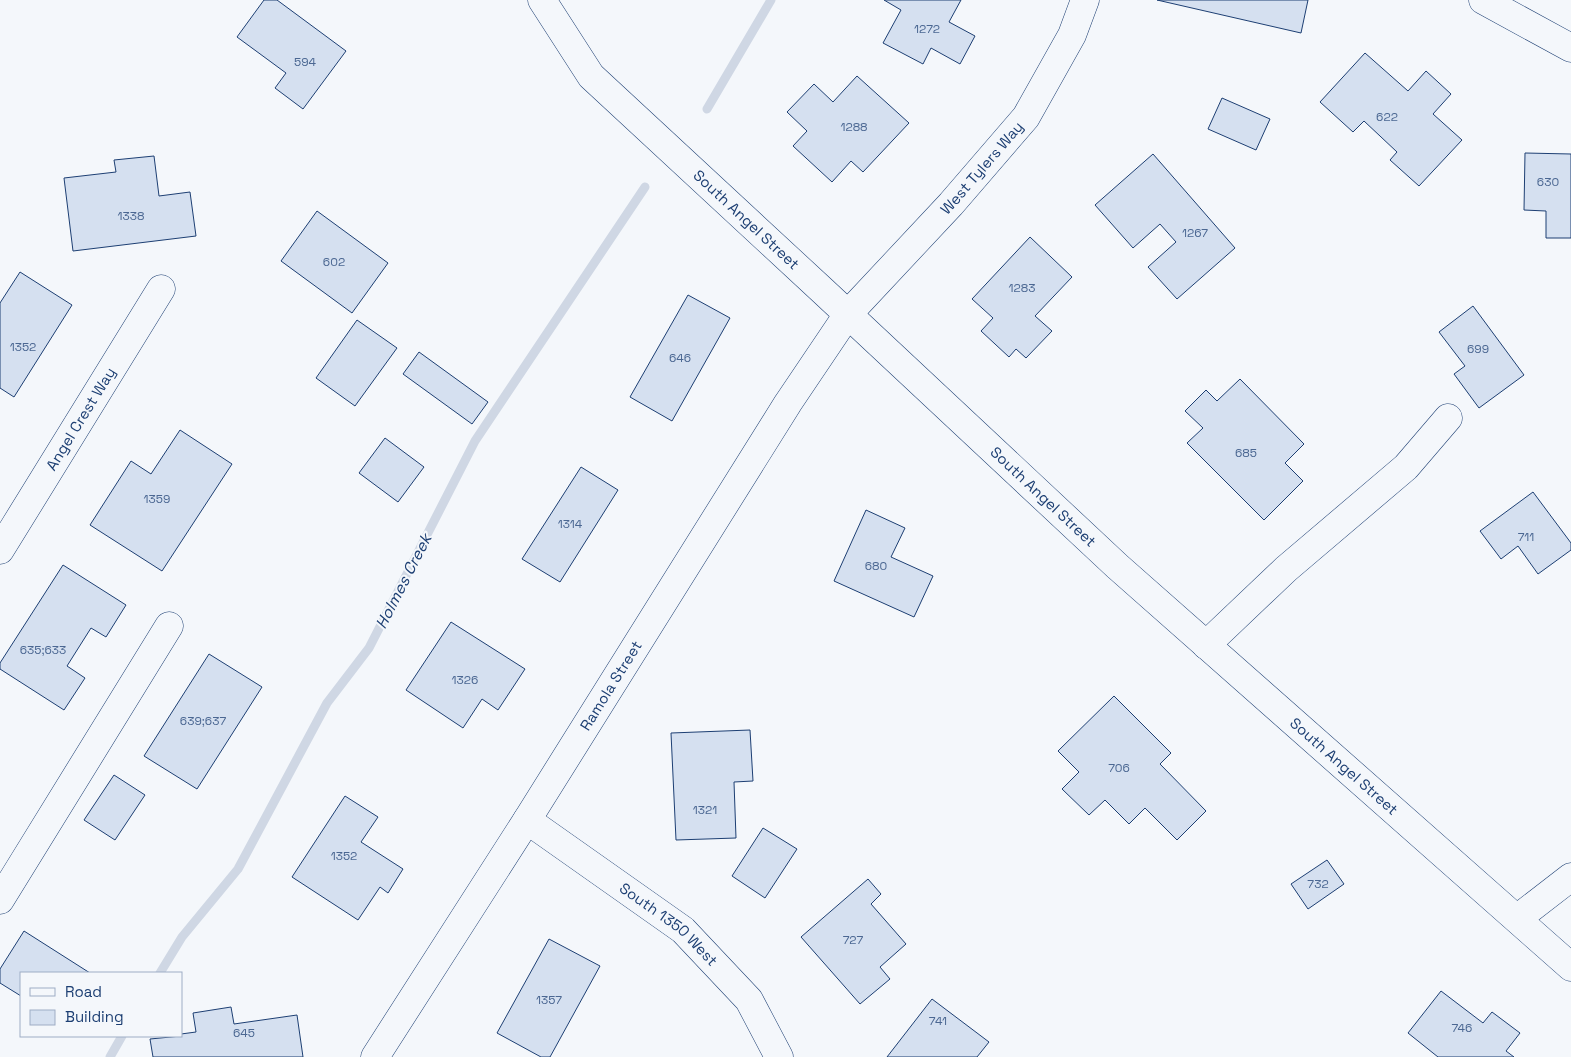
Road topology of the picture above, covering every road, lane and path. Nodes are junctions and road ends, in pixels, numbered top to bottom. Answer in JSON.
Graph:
{"nodes":[{"id":1,"x":542,"y":0,"type":"edge"},
{"id":2,"x":1086,"y":0,"type":"edge"},
{"id":3,"x":1483,"y":0,"type":"edge"},
{"id":4,"x":1571,"y":48,"type":"edge"},
{"id":5,"x":161,"y":289,"type":"dead end"},
{"id":6,"x":848,"y":314,"type":"junction"},
{"id":7,"x":1448,"y":418,"type":"dead end"},
{"id":8,"x":0,"y":550,"type":"edge"},
{"id":9,"x":169,"y":626,"type":"dead end"},
{"id":10,"x":1206,"y":645,"type":"junction"},
{"id":11,"x":527,"y":820,"type":"junction"},
{"id":12,"x":1571,"y":877,"type":"edge"},
{"id":13,"x":0,"y":900,"type":"edge"},
{"id":14,"x":1518,"y":918,"type":"junction"},
{"id":15,"x":1571,"y":967,"type":"edge"},
{"id":16,"x":375,"y":1057,"type":"edge"},
{"id":17,"x":779,"y":1057,"type":"edge"}],
"edges":[{"from":1,"to":6,"type":"street","name":"South Angel Street"},
{"from":2,"to":6,"type":"street","name":"West Tylers Way"},
{"from":3,"to":4,"type":"street"},
{"from":5,"to":8,"type":"street","name":"Angel Crest Way"},
{"from":6,"to":10,"type":"street","name":"South Angel Street"},
{"from":6,"to":11,"type":"street","name":"Ramola Street"},
{"from":7,"to":10,"type":"street"},
{"from":9,"to":13,"type":"street"},
{"from":10,"to":14,"type":"street","name":"South Angel Street"},
{"from":11,"to":16,"type":"street","name":"Ramola Street"},
{"from":11,"to":17,"type":"street","name":"South 1350 West"},
{"from":12,"to":14,"type":"street"},
{"from":14,"to":15,"type":"street","name":"South Angel Street"}]}
